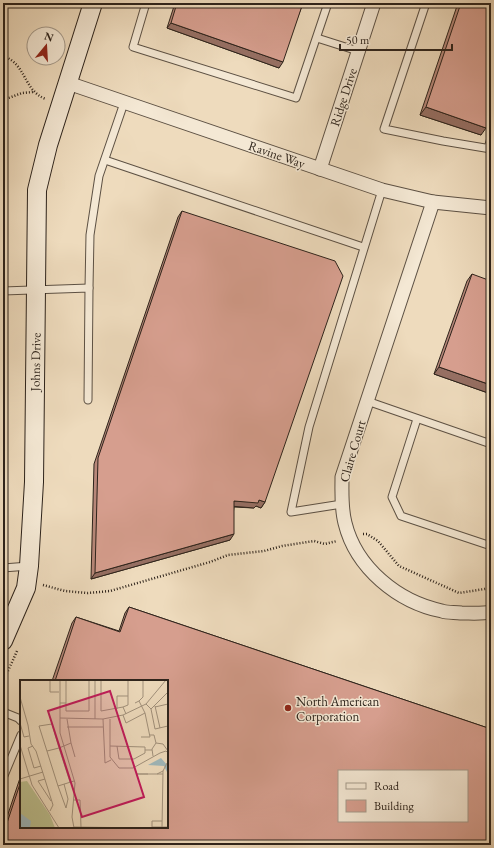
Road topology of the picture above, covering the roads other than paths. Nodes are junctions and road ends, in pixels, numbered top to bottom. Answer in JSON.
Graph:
{"nodes":[{"id":1,"x":93,"y":3,"type":"edge"},
{"id":2,"x":146,"y":3,"type":"edge"},
{"id":3,"x":328,"y":3,"type":"edge"},
{"id":4,"x":374,"y":3,"type":"edge"},
{"id":5,"x":426,"y":3,"type":"edge"},
{"id":6,"x":317,"y":38,"type":"junction"},
{"id":7,"x":358,"y":51,"type":"junction"},
{"id":8,"x":68,"y":83,"type":"junction"},
{"id":9,"x":124,"y":103,"type":"junction"},
{"id":10,"x":491,"y":138,"type":"edge"},
{"id":11,"x":489,"y":148,"type":"edge"},
{"id":12,"x":105,"y":160,"type":"junction"},
{"id":13,"x":320,"y":169,"type":"junction"},
{"id":14,"x":382,"y":190,"type":"junction"},
{"id":15,"x":433,"y":202,"type":"junction"},
{"id":16,"x":491,"y":208,"type":"edge"},
{"id":17,"x":364,"y":247,"type":"junction"},
{"id":18,"x":89,"y":288,"type":"junction"},
{"id":19,"x":35,"y":290,"type":"junction"},
{"id":20,"x":3,"y":291,"type":"edge"},
{"id":21,"x":88,"y":400,"type":"dead end"},
{"id":22,"x":367,"y":401,"type":"junction"},
{"id":23,"x":417,"y":419,"type":"junction"},
{"id":24,"x":491,"y":444,"type":"edge"},
{"id":25,"x":342,"y":504,"type":"junction"},
{"id":26,"x":491,"y":546,"type":"edge"},
{"id":27,"x":29,"y":566,"type":"junction"},
{"id":28,"x":3,"y":568,"type":"edge"},
{"id":29,"x":491,"y":612,"type":"edge"},
{"id":30,"x":3,"y":641,"type":"edge"},
{"id":31,"x":3,"y":712,"type":"edge"},
{"id":32,"x":20,"y":720,"type":"edge"},
{"id":33,"x":20,"y":737,"type":"edge"},
{"id":34,"x":3,"y":778,"type":"edge"}],
"edges":[{"from":1,"to":8,"type":"street","name":"Johns Drive"},
{"from":2,"to":6,"type":"lane"},
{"from":3,"to":6,"type":"lane"},
{"from":4,"to":7,"type":"street","name":"Ridge Drive"},
{"from":5,"to":11,"type":"lane"},
{"from":6,"to":7,"type":"lane"},
{"from":7,"to":13,"type":"street","name":"Ridge Drive"},
{"from":8,"to":9,"type":"street","name":"Ravine Way"},
{"from":8,"to":19,"type":"street","name":"Johns Drive"},
{"from":9,"to":12,"type":"lane"},
{"from":9,"to":13,"type":"street","name":"Ravine Way"},
{"from":10,"to":11,"type":"lane"},
{"from":12,"to":17,"type":"lane"},
{"from":12,"to":18,"type":"lane"},
{"from":13,"to":14,"type":"street","name":"Ravine Way"},
{"from":14,"to":15,"type":"street","name":"Ravine Way"},
{"from":14,"to":17,"type":"lane"},
{"from":15,"to":16,"type":"street","name":"Ravine Way"},
{"from":15,"to":22,"type":"street","name":"Claire Court"},
{"from":17,"to":25,"type":"lane"},
{"from":18,"to":19,"type":"lane"},
{"from":18,"to":21,"type":"lane"},
{"from":19,"to":20,"type":"lane"},
{"from":19,"to":27,"type":"street","name":"Johns Drive"},
{"from":22,"to":23,"type":"lane"},
{"from":22,"to":25,"type":"street","name":"Claire Court"},
{"from":23,"to":24,"type":"lane"},
{"from":23,"to":26,"type":"lane"},
{"from":25,"to":29,"type":"street","name":"Claire Court"},
{"from":27,"to":28,"type":"lane"},
{"from":27,"to":30,"type":"street","name":"Johns Drive"},
{"from":31,"to":32,"type":"lane"},
{"from":33,"to":34,"type":"lane"}]}
